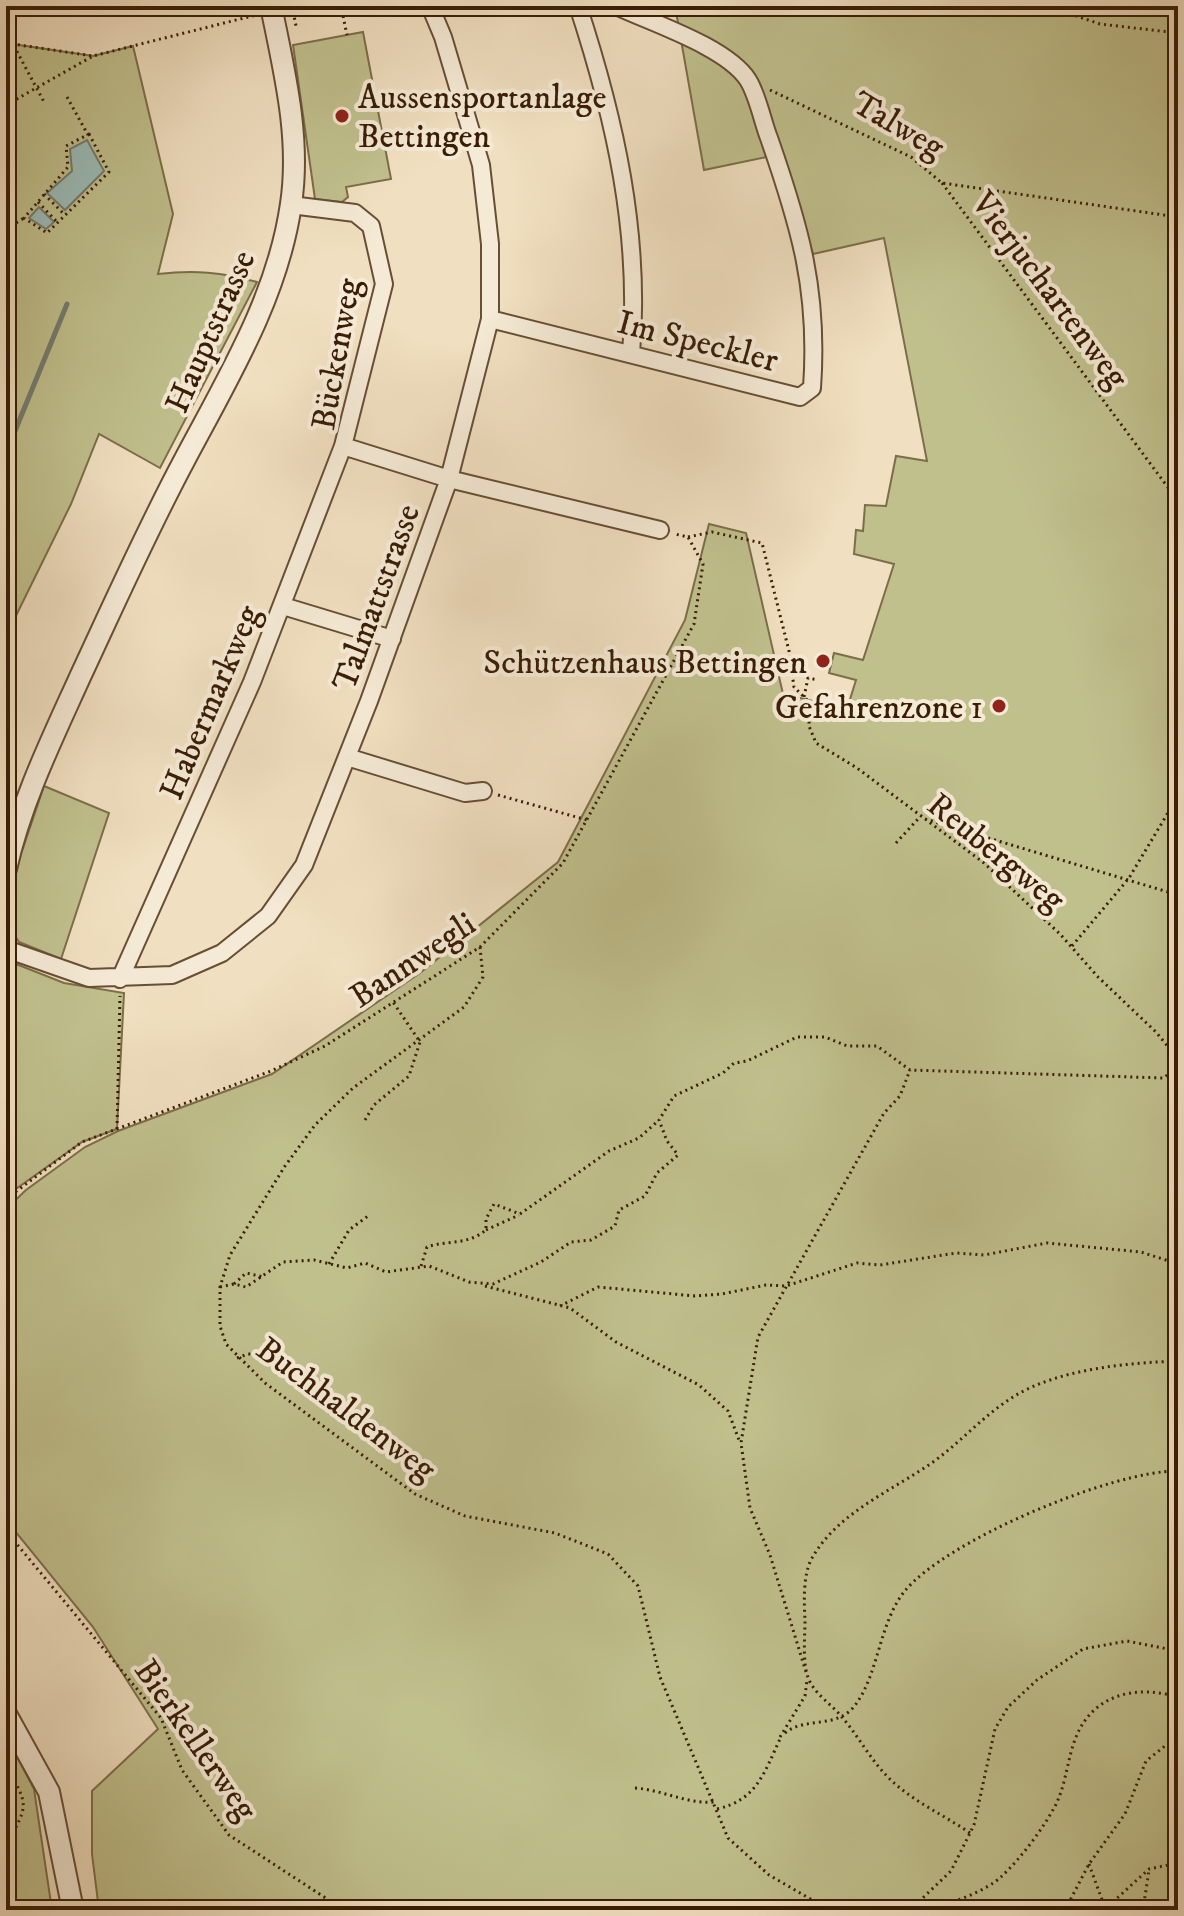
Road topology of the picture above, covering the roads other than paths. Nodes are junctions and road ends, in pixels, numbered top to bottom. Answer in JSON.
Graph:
{"nodes":[{"id":1,"x":430,"y":6,"type":"edge"},
{"id":2,"x":578,"y":6,"type":"edge"},
{"id":3,"x":616,"y":6,"type":"edge"},
{"id":4,"x":271,"y":9,"type":"edge"},
{"id":5,"x":291,"y":205,"type":"junction"},
{"id":6,"x":490,"y":319,"type":"junction"},
{"id":7,"x":631,"y":354,"type":"junction"},
{"id":8,"x":343,"y":446,"type":"junction"},
{"id":9,"x":449,"y":479,"type":"junction"},
{"id":10,"x":660,"y":530,"type":"road end"},
{"id":11,"x":283,"y":606,"type":"junction"},
{"id":12,"x":392,"y":639,"type":"junction"},
{"id":13,"x":347,"y":757,"type":"junction"},
{"id":14,"x":483,"y":791,"type":"road end"},
{"id":15,"x":6,"y":869,"type":"edge"},
{"id":16,"x":6,"y":949,"type":"edge"},
{"id":17,"x":120,"y":979,"type":"junction"},
{"id":18,"x":6,"y":1714,"type":"edge"},
{"id":19,"x":73,"y":1910,"type":"edge"}],
"edges":[{"from":1,"to":6,"type":"street","name":"Talmattstrasse"},
{"from":2,"to":7,"type":"street"},
{"from":3,"to":7,"type":"street","name":"Im Speckler"},
{"from":4,"to":5,"type":"street","name":"Hauptstrasse"},
{"from":5,"to":8,"type":"street","name":"Bückenweg"},
{"from":5,"to":15,"type":"street","name":"Hauptstrasse"},
{"from":6,"to":7,"type":"street","name":"Im Speckler"},
{"from":6,"to":9,"type":"street","name":"Talmattstrasse"},
{"from":8,"to":9,"type":"street","name":"Bückenweg"},
{"from":8,"to":11,"type":"street","name":"Habermarkweg"},
{"from":9,"to":10,"type":"street","name":"Bückenweg"},
{"from":9,"to":12,"type":"street","name":"Talmattstrasse"},
{"from":11,"to":12,"type":"street"},
{"from":11,"to":17,"type":"street","name":"Habermarkweg"},
{"from":12,"to":13,"type":"street","name":"Talmattstrasse"},
{"from":13,"to":14,"type":"street"},
{"from":13,"to":17,"type":"street","name":"Talmattstrasse"},
{"from":16,"to":17,"type":"street","name":"Talmattstrasse"},
{"from":18,"to":19,"type":"street"}]}
